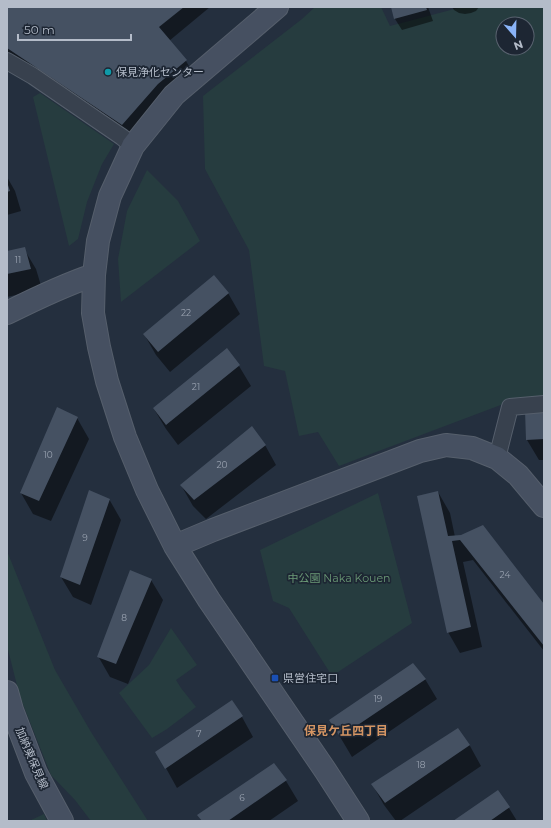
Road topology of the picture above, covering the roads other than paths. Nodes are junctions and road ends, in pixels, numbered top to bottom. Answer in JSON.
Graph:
{"nodes":[{"id":1,"x":277,"y":7,"type":"edge"},
{"id":2,"x":7,"y":61,"type":"edge"},
{"id":3,"x":133,"y":146,"type":"junction"},
{"id":4,"x":94,"y":275,"type":"junction"},
{"id":5,"x":7,"y":313,"type":"edge"},
{"id":6,"x":544,"y":404,"type":"edge"},
{"id":7,"x":497,"y":458,"type":"junction"},
{"id":8,"x":544,"y":506,"type":"edge"},
{"id":9,"x":175,"y":546,"type":"junction"},
{"id":10,"x":7,"y":692,"type":"edge"},
{"id":11,"x":62,"y":821,"type":"edge"},
{"id":12,"x":358,"y":821,"type":"edge"}],
"edges":[{"from":1,"to":3,"type":"street"},
{"from":2,"to":3,"type":"street"},
{"from":3,"to":4,"type":"street"},
{"from":4,"to":5,"type":"street"},
{"from":4,"to":9,"type":"street"},
{"from":6,"to":7,"type":"street"},
{"from":7,"to":8,"type":"street"},
{"from":7,"to":9,"type":"street"},
{"from":9,"to":12,"type":"street"},
{"from":10,"to":11,"type":"street","name":"加納東保見線"}]}
